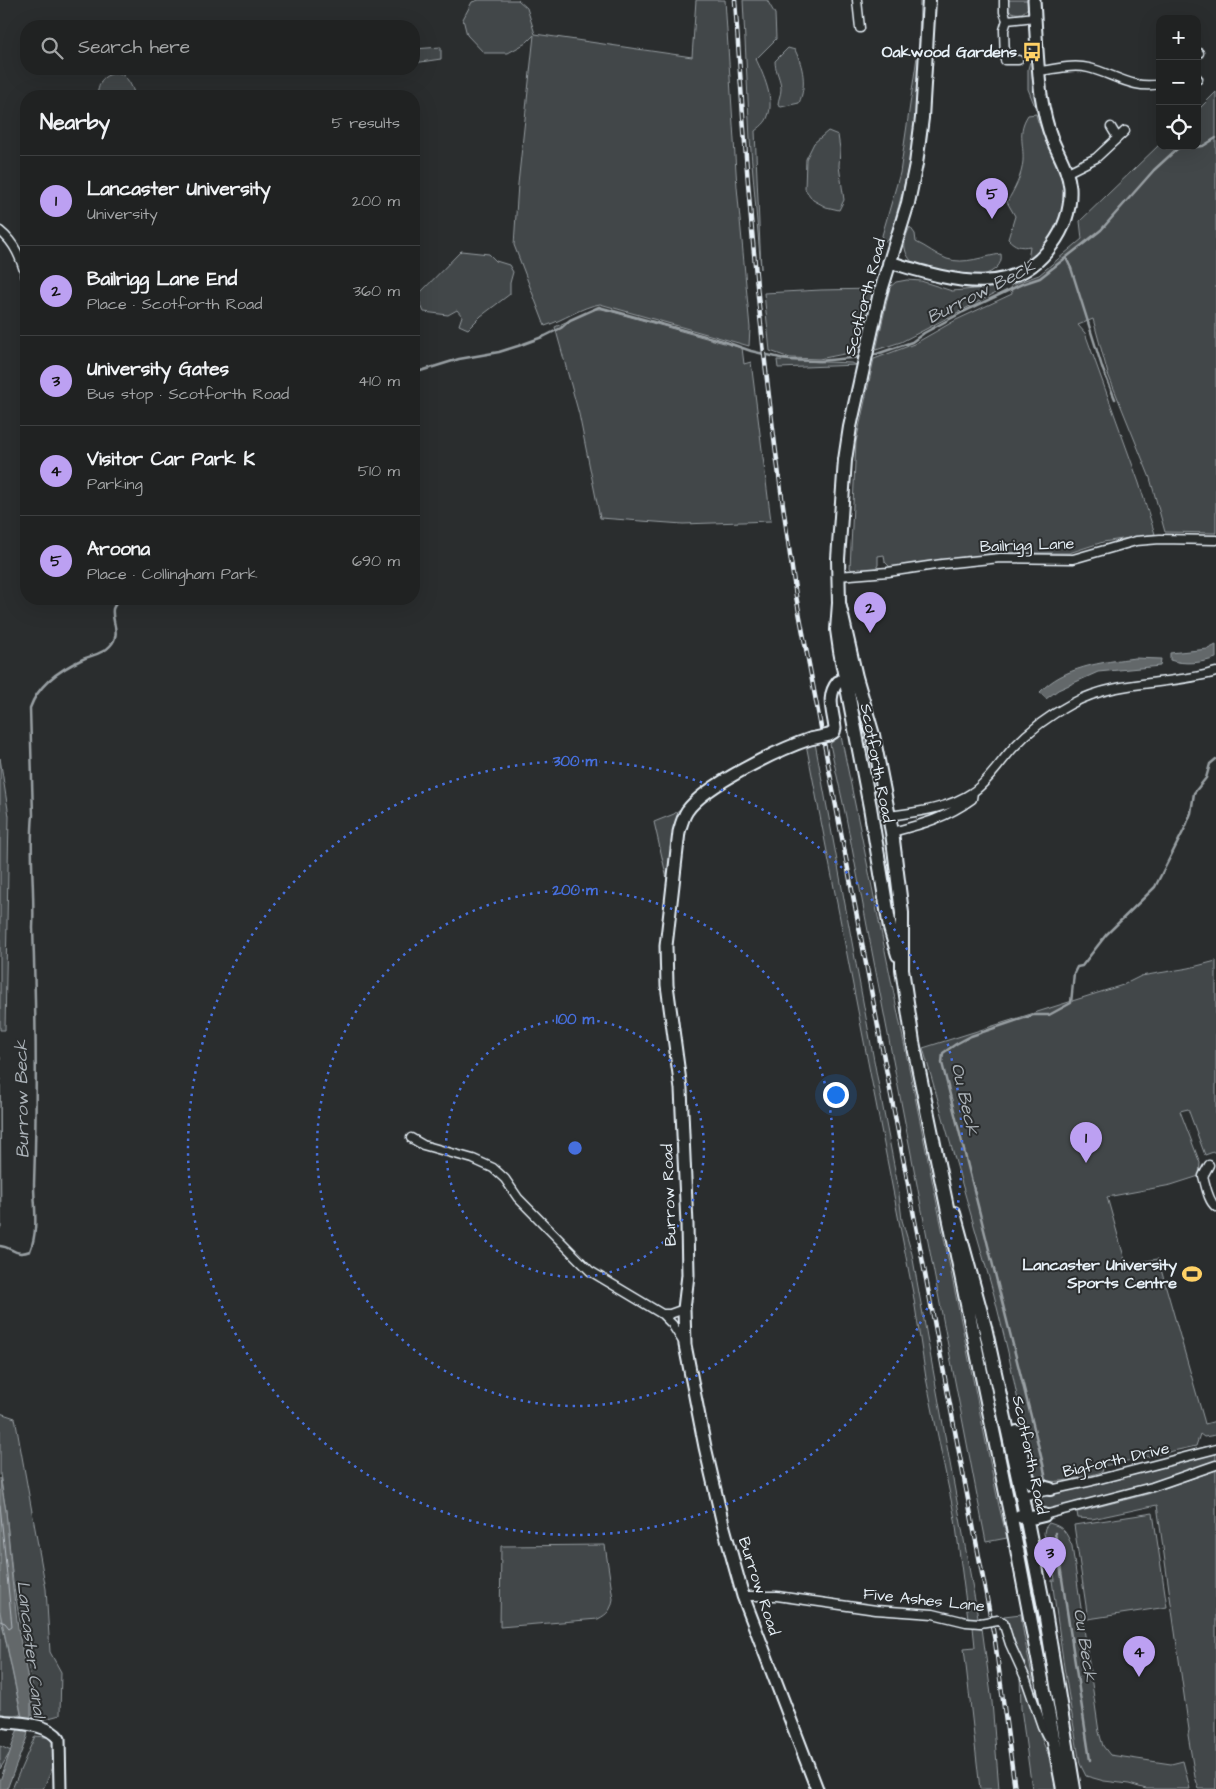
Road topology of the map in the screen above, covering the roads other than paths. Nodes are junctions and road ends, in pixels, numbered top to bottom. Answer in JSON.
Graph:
{"nodes":[{"id":1,"x":856,"y":0,"type":"edge"},
{"id":2,"x":929,"y":0,"type":"edge"},
{"id":3,"x":1004,"y":0,"type":"edge"},
{"id":4,"x":1034,"y":0,"type":"edge"},
{"id":5,"x":1035,"y":17,"type":"junction"},
{"id":6,"x":1007,"y":20,"type":"junction"},
{"id":7,"x":860,"y":28,"type":"dead end"},
{"id":8,"x":1018,"y":60,"type":"dead end"},
{"id":9,"x":1039,"y":71,"type":"junction"},
{"id":10,"x":1156,"y":84,"type":"edge"},
{"id":11,"x":1111,"y":127,"type":"dead end"},
{"id":12,"x":1125,"y":131,"type":"dead end"},
{"id":13,"x":1117,"y":137,"type":"junction"},
{"id":14,"x":1068,"y":172,"type":"junction"},
{"id":15,"x":0,"y":231,"type":"edge"},
{"id":16,"x":20,"y":260,"type":"edge"},
{"id":17,"x":889,"y":262,"type":"junction"},
{"id":18,"x":1216,"y":540,"type":"edge"},
{"id":19,"x":838,"y":576,"type":"junction"},
{"id":20,"x":1216,"y":672,"type":"edge"},
{"id":21,"x":850,"y":678,"type":"junction"},
{"id":22,"x":973,"y":792,"type":"junction"},
{"id":23,"x":889,"y":816,"type":"junction"},
{"id":24,"x":883,"y":830,"type":"junction"},
{"id":25,"x":902,"y":969,"type":"junction"},
{"id":26,"x":411,"y":1138,"type":"dead end"},
{"id":27,"x":938,"y":1163,"type":"junction"},
{"id":28,"x":1209,"y":1165,"type":"dead end"},
{"id":29,"x":1216,"y":1207,"type":"edge"},
{"id":30,"x":960,"y":1230,"type":"junction"},
{"id":31,"x":684,"y":1309,"type":"junction"},
{"id":32,"x":662,"y":1314,"type":"junction"},
{"id":33,"x":685,"y":1345,"type":"junction"},
{"id":34,"x":1216,"y":1449,"type":"edge"},
{"id":35,"x":1216,"y":1465,"type":"edge"},
{"id":36,"x":1050,"y":1489,"type":"junction"},
{"id":37,"x":1022,"y":1496,"type":"junction"},
{"id":38,"x":1009,"y":1509,"type":"junction"},
{"id":39,"x":1044,"y":1516,"type":"junction"},
{"id":40,"x":1027,"y":1519,"type":"junction"},
{"id":41,"x":1030,"y":1533,"type":"junction"},
{"id":42,"x":743,"y":1596,"type":"junction"},
{"id":43,"x":4,"y":1721,"type":"edge"},
{"id":44,"x":1059,"y":1736,"type":"junction"},
{"id":45,"x":60,"y":1789,"type":"edge"},
{"id":46,"x":817,"y":1789,"type":"edge"},
{"id":47,"x":1063,"y":1789,"type":"edge"},
{"id":48,"x":1074,"y":1789,"type":"edge"}],
"edges":[{"from":1,"to":7,"type":"street"},
{"from":2,"to":17,"type":"main road","name":"Scotforth Road"},
{"from":3,"to":6,"type":"street"},
{"from":4,"to":5,"type":"street"},
{"from":5,"to":6,"type":"street"},
{"from":5,"to":9,"type":"street"},
{"from":6,"to":8,"type":"street"},
{"from":9,"to":10,"type":"street"},
{"from":9,"to":14,"type":"street"},
{"from":11,"to":13,"type":"street"},
{"from":12,"to":13,"type":"street"},
{"from":13,"to":14,"type":"street"},
{"from":14,"to":17,"type":"street"},
{"from":15,"to":16,"type":"street"},
{"from":17,"to":19,"type":"main road","name":"Scotforth Road"},
{"from":18,"to":19,"type":"street","name":"Bailrigg Lane"},
{"from":19,"to":21,"type":"main road","name":"Scotforth Road"},
{"from":20,"to":22,"type":"street"},
{"from":21,"to":23,"type":"main road","name":"Scotforth Road"},
{"from":21,"to":24,"type":"main road","name":"Scotforth Road"},
{"from":21,"to":31,"type":"street","name":"Burrow Road","bridge":true},
{"from":22,"to":23,"type":"street"},
{"from":22,"to":24,"type":"street"},
{"from":23,"to":24,"type":"main road","name":"Scotforth Road"},
{"from":24,"to":25,"type":"main road","name":"Scotforth Road"},
{"from":24,"to":25,"type":"main road","name":"Scotforth Road"},
{"from":25,"to":27,"type":"main road","name":"Scotforth Road"},
{"from":26,"to":32,"type":"street"},
{"from":27,"to":30,"type":"main road","name":"Scotforth Road"},
{"from":27,"to":38,"type":"main road","name":"Scotforth Road"},
{"from":28,"to":29,"type":"street"},
{"from":30,"to":36,"type":"main road"},
{"from":30,"to":37,"type":"main road","name":"Scotforth Road"},
{"from":31,"to":32,"type":"street"},
{"from":31,"to":33,"type":"street","name":"Burrow Road"},
{"from":32,"to":33,"type":"street"},
{"from":33,"to":42,"type":"street","name":"Burrow Road"},
{"from":34,"to":36,"type":"street","name":"Bigforth Drive"},
{"from":35,"to":39,"type":"street","name":"Bigforth Drive"},
{"from":36,"to":37,"type":"street","name":"Bigforth Drive"},
{"from":37,"to":38,"type":"main road"},
{"from":37,"to":40,"type":"main road","name":"Scotforth Road"},
{"from":38,"to":40,"type":"main road"},
{"from":38,"to":44,"type":"main road","name":"Scotforth Road"},
{"from":39,"to":40,"type":"main road"},
{"from":39,"to":41,"type":"main road"},
{"from":40,"to":41,"type":"main road","name":"Scotforth Road"},
{"from":41,"to":44,"type":"main road","name":"Scotforth Road"},
{"from":42,"to":44,"type":"street","name":"Five Ashes Lane","bridge":true},
{"from":42,"to":46,"type":"street","name":"Burrow Road"},
{"from":43,"to":45,"type":"street"},
{"from":44,"to":47,"type":"main road","name":"Scotforth Road"},
{"from":44,"to":48,"type":"main road","name":"Scotforth Road"}]}
